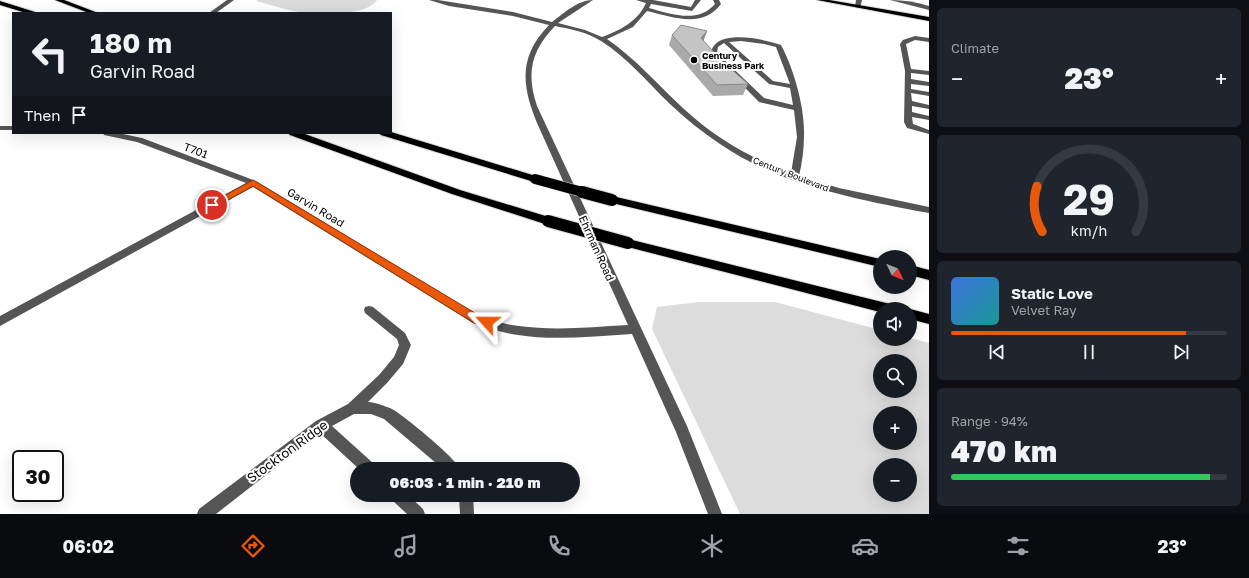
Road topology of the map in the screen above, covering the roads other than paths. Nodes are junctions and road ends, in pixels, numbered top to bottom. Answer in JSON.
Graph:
{"nodes":[{"id":1,"x":58,"y":0,"type":"edge"},
{"id":2,"x":231,"y":0,"type":"edge"},
{"id":3,"x":432,"y":0,"type":"edge"},
{"id":4,"x":590,"y":0,"type":"edge"},
{"id":5,"x":640,"y":0,"type":"edge"},
{"id":6,"x":698,"y":0,"type":"edge"},
{"id":7,"x":716,"y":0,"type":"edge"},
{"id":8,"x":820,"y":0,"type":"edge"},
{"id":9,"x":860,"y":0,"type":"edge"},
{"id":10,"x":893,"y":0,"type":"edge"},
{"id":11,"x":650,"y":1,"type":"edge"},
{"id":12,"x":920,"y":2,"type":"edge"},
{"id":13,"x":0,"y":3,"type":"edge"},
{"id":14,"x":858,"y":7,"type":"junction"},
{"id":15,"x":929,"y":8,"type":"edge"},
{"id":16,"x":646,"y":9,"type":"junction"},
{"id":17,"x":30,"y":12,"type":"edge"},
{"id":18,"x":92,"y":12,"type":"edge"},
{"id":19,"x":213,"y":12,"type":"edge"},
{"id":20,"x":929,"y":19,"type":"edge"},
{"id":21,"x":553,"y":23,"type":"junction"},
{"id":22,"x":602,"y":39,"type":"junction"},
{"id":23,"x":922,"y":39,"type":"junction"},
{"id":24,"x":929,"y":40,"type":"edge"},
{"id":25,"x":725,"y":41,"type":"junction"},
{"id":26,"x":929,"y":48,"type":"edge"},
{"id":27,"x":908,"y":71,"type":"junction"},
{"id":28,"x":929,"y":73,"type":"edge"},
{"id":29,"x":908,"y":81,"type":"junction"},
{"id":30,"x":929,"y":84,"type":"edge"},
{"id":31,"x":793,"y":87,"type":"junction"},
{"id":32,"x":909,"y":91,"type":"junction"},
{"id":33,"x":929,"y":94,"type":"edge"},
{"id":34,"x":909,"y":103,"type":"junction"},
{"id":35,"x":929,"y":107,"type":"edge"},
{"id":36,"x":797,"y":108,"type":"junction"},
{"id":37,"x":908,"y":114,"type":"junction"},
{"id":38,"x":929,"y":118,"type":"edge"},
{"id":39,"x":0,"y":128,"type":"edge"},
{"id":40,"x":12,"y":128,"type":"edge"},
{"id":41,"x":929,"y":132,"type":"edge"},
{"id":42,"x":112,"y":134,"type":"edge"},
{"id":43,"x":296,"y":134,"type":"edge"},
{"id":44,"x":387,"y":134,"type":"edge"},
{"id":45,"x":795,"y":177,"type":"junction"},
{"id":46,"x":253,"y":183,"type":"junction"},
{"id":47,"x":929,"y":210,"type":"edge"},
{"id":48,"x":873,"y":261,"type":"edge"},
{"id":49,"x":917,"y":272,"type":"edge"},
{"id":50,"x":929,"y":275,"type":"edge"},
{"id":51,"x":873,"y":305,"type":"edge"},
{"id":52,"x":369,"y":310,"type":"dead end"},
{"id":53,"x":917,"y":316,"type":"edge"},
{"id":54,"x":929,"y":319,"type":"edge"},
{"id":55,"x":0,"y":320,"type":"edge"},
{"id":56,"x":634,"y":328,"type":"junction"},
{"id":57,"x":354,"y":408,"type":"junction"},
{"id":58,"x":321,"y":425,"type":"junction"},
{"id":59,"x":361,"y":462,"type":"edge"},
{"id":60,"x":446,"y":462,"type":"edge"},
{"id":61,"x":405,"y":502,"type":"edge"},
{"id":62,"x":466,"y":502,"type":"edge"},
{"id":63,"x":204,"y":514,"type":"edge"},
{"id":64,"x":418,"y":514,"type":"edge"},
{"id":65,"x":467,"y":514,"type":"edge"},
{"id":66,"x":715,"y":514,"type":"edge"}],
"edges":[{"from":1,"to":18,"type":"highway"},
{"from":2,"to":19,"type":"street"},
{"from":3,"to":21,"type":"street","name":"Century Boulevard"},
{"from":4,"to":21,"type":"street","name":"Ehrman Road"},
{"from":5,"to":11,"type":"street"},
{"from":6,"to":11,"type":"street"},
{"from":7,"to":16,"type":"street"},
{"from":8,"to":14,"type":"main road"},
{"from":9,"to":14,"type":"street"},
{"from":10,"to":12,"type":"street"},
{"from":11,"to":16,"type":"street"},
{"from":12,"to":15,"type":"street"},
{"from":13,"to":17,"type":"highway"},
{"from":14,"to":20,"type":"main road"},
{"from":16,"to":22,"type":"street"},
{"from":21,"to":22,"type":"street","name":"Century Boulevard"},
{"from":21,"to":56,"type":"street","name":"Ehrman Road"},
{"from":22,"to":45,"type":"street","name":"Century Boulevard"},
{"from":23,"to":24,"type":"street"},
{"from":23,"to":26,"type":"street"},
{"from":23,"to":27,"type":"street"},
{"from":25,"to":31,"type":"street"},
{"from":25,"to":31,"type":"street"},
{"from":25,"to":36,"type":"street"},
{"from":27,"to":28,"type":"street"},
{"from":27,"to":29,"type":"street"},
{"from":29,"to":30,"type":"street"},
{"from":29,"to":32,"type":"street"},
{"from":31,"to":36,"type":"street"},
{"from":32,"to":33,"type":"street"},
{"from":32,"to":34,"type":"street"},
{"from":34,"to":35,"type":"street"},
{"from":34,"to":37,"type":"street"},
{"from":36,"to":45,"type":"street"},
{"from":37,"to":38,"type":"street"},
{"from":37,"to":41,"type":"street"},
{"from":39,"to":40,"type":"street"},
{"from":42,"to":46,"type":"street","name":"T701"},
{"from":43,"to":51,"type":"highway","bridge":true},
{"from":44,"to":48,"type":"highway","bridge":true},
{"from":45,"to":47,"type":"street","name":"Century Boulevard"},
{"from":46,"to":55,"type":"street"},
{"from":46,"to":56,"type":"street","name":"Garvin Road"},
{"from":49,"to":50,"type":"highway"},
{"from":52,"to":57,"type":"street"},
{"from":53,"to":54,"type":"highway"},
{"from":56,"to":66,"type":"street","name":"Ehrman Road"},
{"from":57,"to":58,"type":"street","name":"Stockton Ridge"},
{"from":57,"to":60,"type":"street"},
{"from":58,"to":59,"type":"street"},
{"from":58,"to":63,"type":"street","name":"Stockton Ridge"},
{"from":61,"to":64,"type":"street"},
{"from":62,"to":65,"type":"street"}]}
